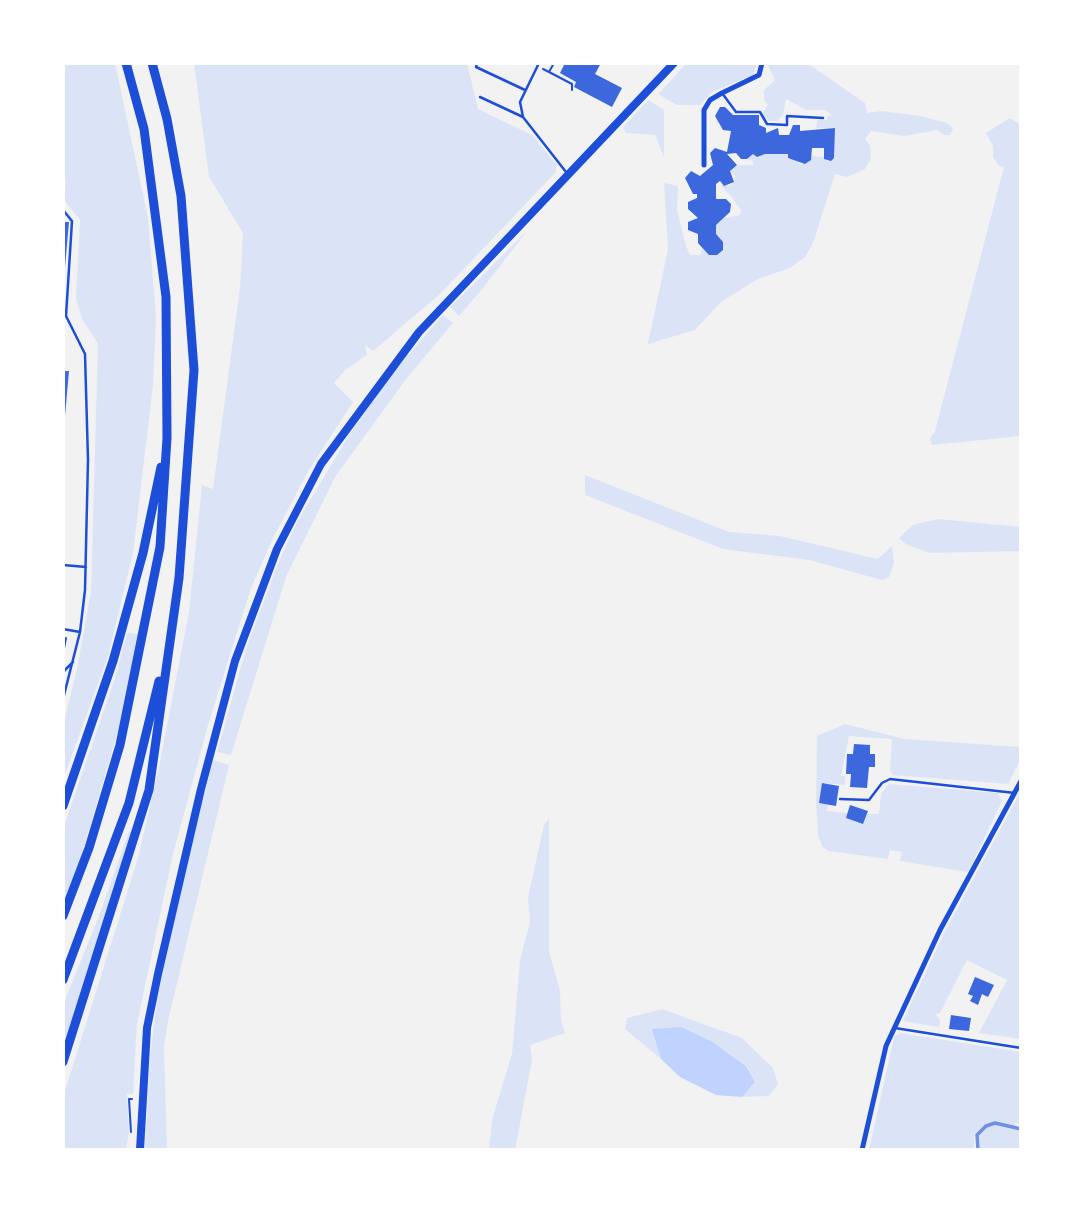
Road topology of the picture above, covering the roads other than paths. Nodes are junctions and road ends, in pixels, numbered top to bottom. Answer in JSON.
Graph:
{"nodes":[{"id":1,"x":126,"y":63,"type":"edge"},
{"id":2,"x":152,"y":63,"type":"edge"},
{"id":3,"x":477,"y":63,"type":"edge"},
{"id":4,"x":539,"y":63,"type":"edge"},
{"id":5,"x":674,"y":63,"type":"edge"},
{"id":6,"x":762,"y":63,"type":"edge"},
{"id":7,"x":525,"y":90,"type":"junction"},
{"id":8,"x":722,"y":93,"type":"junction"},
{"id":9,"x":480,"y":97,"type":"dead end"},
{"id":10,"x":523,"y":117,"type":"junction"},
{"id":11,"x":823,"y":118,"type":"dead end"},
{"id":12,"x":704,"y":165,"type":"dead end"},
{"id":13,"x":568,"y":174,"type":"junction"},
{"id":14,"x":63,"y":210,"type":"edge"},
{"id":15,"x":167,"y":438,"type":"junction"},
{"id":16,"x":63,"y":565,"type":"edge"},
{"id":17,"x":86,"y":567,"type":"junction"},
{"id":18,"x":63,"y":629,"type":"edge"},
{"id":19,"x":80,"y":632,"type":"junction"},
{"id":20,"x":171,"y":632,"type":"junction"},
{"id":21,"x":73,"y":662,"type":"junction"},
{"id":22,"x":63,"y":672,"type":"edge"},
{"id":23,"x":63,"y":699,"type":"edge"},
{"id":24,"x":1021,"y":780,"type":"edge"},
{"id":25,"x":1015,"y":793,"type":"junction"},
{"id":26,"x":840,"y":800,"type":"dead end"},
{"id":27,"x":63,"y":806,"type":"edge"},
{"id":28,"x":63,"y":916,"type":"edge"},
{"id":29,"x":63,"y":980,"type":"edge"},
{"id":30,"x":895,"y":1028,"type":"junction"},
{"id":31,"x":1021,"y":1048,"type":"edge"},
{"id":32,"x":63,"y":1062,"type":"edge"},
{"id":33,"x":140,"y":1150,"type":"edge"},
{"id":34,"x":862,"y":1150,"type":"edge"}],
"edges":[{"from":1,"to":15,"type":"highway"},
{"from":2,"to":20,"type":"highway"},
{"from":3,"to":7,"type":"lane"},
{"from":4,"to":7,"type":"lane"},
{"from":5,"to":13,"type":"main road"},
{"from":6,"to":8,"type":"street"},
{"from":7,"to":10,"type":"lane"},
{"from":8,"to":11,"type":"lane"},
{"from":8,"to":12,"type":"street"},
{"from":9,"to":10,"type":"lane"},
{"from":10,"to":13,"type":"lane"},
{"from":13,"to":33,"type":"main road"},
{"from":14,"to":17,"type":"lane"},
{"from":15,"to":27,"type":"highway"},
{"from":15,"to":28,"type":"highway"},
{"from":16,"to":17,"type":"lane"},
{"from":17,"to":19,"type":"lane"},
{"from":18,"to":19,"type":"lane"},
{"from":19,"to":21,"type":"lane"},
{"from":20,"to":29,"type":"highway"},
{"from":20,"to":32,"type":"highway"},
{"from":21,"to":22,"type":"lane"},
{"from":21,"to":23,"type":"lane"},
{"from":24,"to":25,"type":"street"},
{"from":25,"to":26,"type":"lane"},
{"from":25,"to":30,"type":"street"},
{"from":30,"to":31,"type":"lane"},
{"from":30,"to":34,"type":"street"}]}
